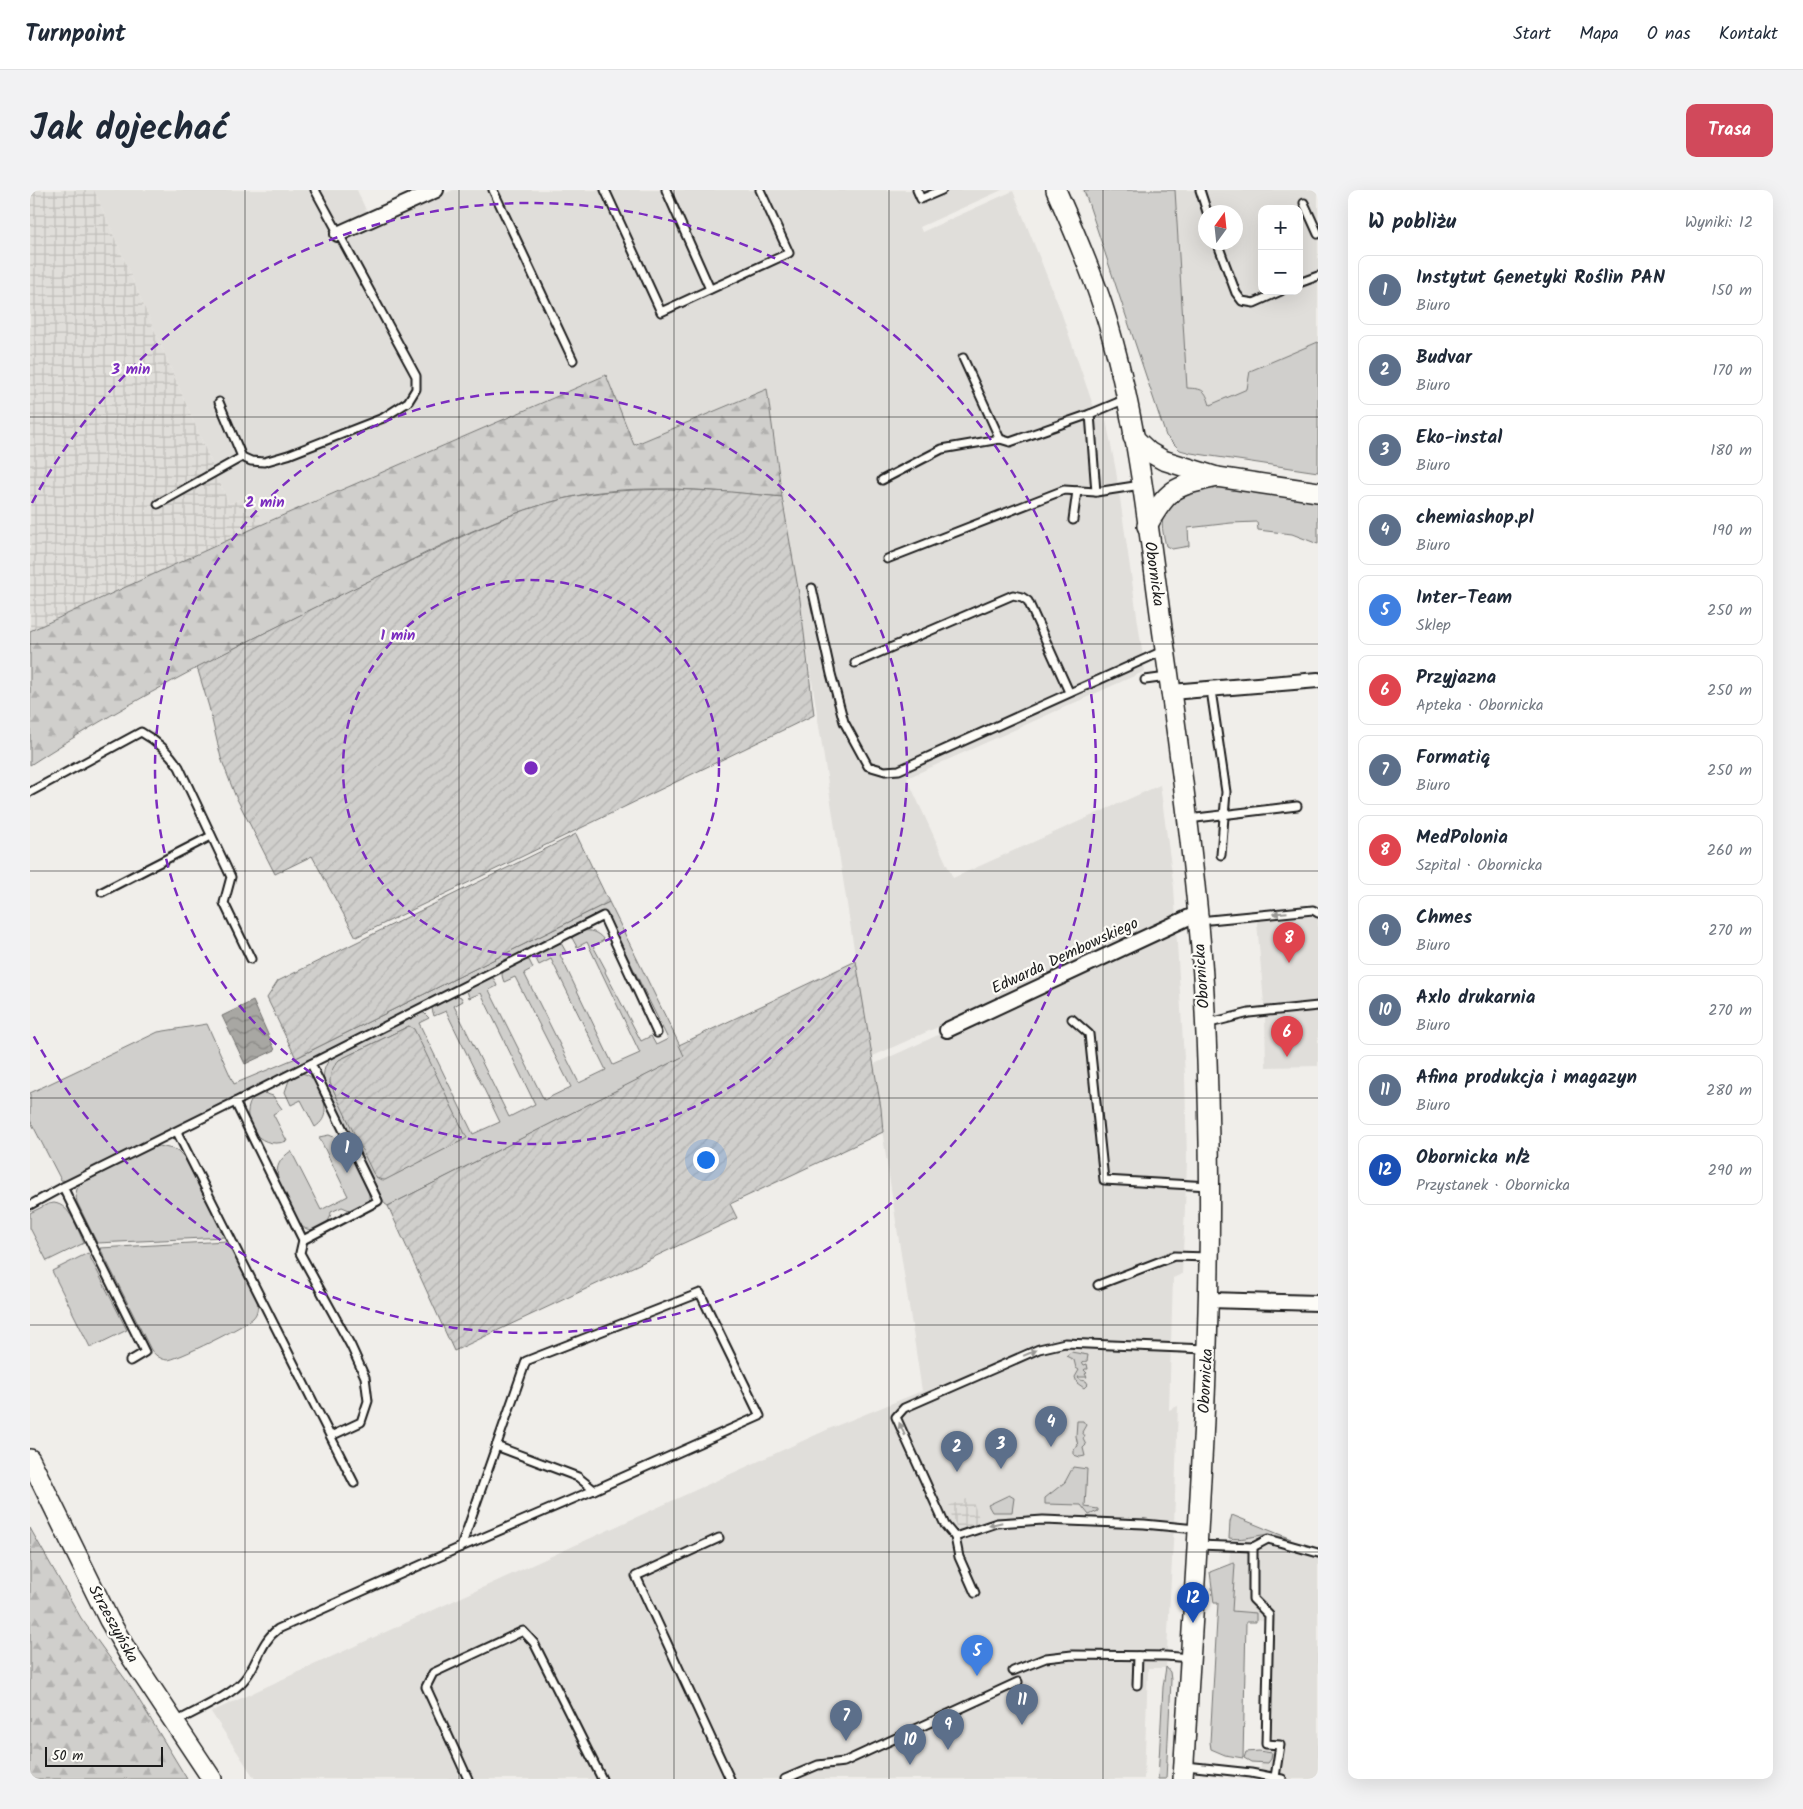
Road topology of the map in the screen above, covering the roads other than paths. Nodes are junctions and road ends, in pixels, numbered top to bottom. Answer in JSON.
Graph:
{"nodes":[{"id":1,"x":315,"y":190,"type":"edge"},
{"id":2,"x":436,"y":190,"type":"edge"},
{"id":3,"x":493,"y":190,"type":"edge"},
{"id":4,"x":605,"y":190,"type":"edge"},
{"id":5,"x":666,"y":190,"type":"edge"},
{"id":6,"x":760,"y":190,"type":"edge"},
{"id":7,"x":917,"y":190,"type":"edge"},
{"id":8,"x":942,"y":190,"type":"edge"},
{"id":9,"x":1056,"y":190,"type":"edge"},
{"id":10,"x":1066,"y":190,"type":"edge"},
{"id":11,"x":1200,"y":190,"type":"edge"},
{"id":12,"x":1304,"y":203,"type":"dead end"},
{"id":13,"x":1205,"y":205,"type":"edge"},
{"id":14,"x":1067,"y":214,"type":"junction"},
{"id":15,"x":338,"y":234,"type":"junction"},
{"id":16,"x":1318,"y":234,"type":"edge"},
{"id":17,"x":1220,"y":250,"type":"edge"},
{"id":18,"x":1318,"y":276,"type":"edge"},
{"id":19,"x":1303,"y":282,"type":"edge"},
{"id":20,"x":710,"y":289,"type":"junction"},
{"id":21,"x":1272,"y":295,"type":"edge"},
{"id":22,"x":963,"y":358,"type":"dead end"},
{"id":23,"x":573,"y":360,"type":"dead end"},
{"id":24,"x":1126,"y":398,"type":"junction"},
{"id":25,"x":219,"y":402,"type":"dead end"},
{"id":26,"x":1090,"y":414,"type":"junction"},
{"id":27,"x":1133,"y":437,"type":"junction"},
{"id":28,"x":1000,"y":439,"type":"junction"},
{"id":29,"x":242,"y":457,"type":"junction"},
{"id":30,"x":1169,"y":463,"type":"junction"},
{"id":31,"x":1217,"y":477,"type":"junction"},
{"id":32,"x":882,"y":480,"type":"dead end"},
{"id":33,"x":1141,"y":485,"type":"junction"},
{"id":34,"x":1176,"y":488,"type":"junction"},
{"id":35,"x":1077,"y":491,"type":"junction"},
{"id":36,"x":1096,"y":492,"type":"junction"},
{"id":37,"x":1318,"y":492,"type":"edge"},
{"id":38,"x":158,"y":504,"type":"dead end"},
{"id":39,"x":1073,"y":520,"type":"dead end"},
{"id":40,"x":1147,"y":526,"type":"junction"},
{"id":41,"x":887,"y":559,"type":"dead end"},
{"id":42,"x":812,"y":588,"type":"dead end"},
{"id":43,"x":1165,"y":649,"type":"junction"},
{"id":44,"x":855,"y":663,"type":"dead end"},
{"id":45,"x":1145,"y":680,"type":"dead end"},
{"id":46,"x":1318,"y":680,"type":"edge"},
{"id":47,"x":1170,"y":685,"type":"junction"},
{"id":48,"x":1069,"y":692,"type":"junction"},
{"id":49,"x":1212,"y":696,"type":"dead end"},
{"id":50,"x":30,"y":792,"type":"edge"},
{"id":51,"x":1296,"y":806,"type":"dead end"},
{"id":52,"x":1224,"y":815,"type":"junction"},
{"id":53,"x":1188,"y":819,"type":"junction"},
{"id":54,"x":211,"y":836,"type":"junction"},
{"id":55,"x":1221,"y":856,"type":"dead end"},
{"id":56,"x":102,"y":892,"type":"dead end"},
{"id":57,"x":1318,"y":913,"type":"edge"},
{"id":58,"x":1198,"y":917,"type":"junction"},
{"id":59,"x":251,"y":959,"type":"dead end"},
{"id":60,"x":1318,"y":1006,"type":"edge"},
{"id":61,"x":1072,"y":1019,"type":"dead end"},
{"id":62,"x":1206,"y":1024,"type":"junction"},
{"id":63,"x":947,"y":1030,"type":"dead end"},
{"id":64,"x":657,"y":1033,"type":"dead end"},
{"id":65,"x":311,"y":1064,"type":"junction"},
{"id":66,"x":235,"y":1102,"type":"junction"},
{"id":67,"x":177,"y":1132,"type":"junction"},
{"id":68,"x":1210,"y":1186,"type":"junction"},
{"id":69,"x":63,"y":1188,"type":"junction"},
{"id":70,"x":30,"y":1205,"type":"edge"},
{"id":71,"x":303,"y":1240,"type":"junction"},
{"id":72,"x":1209,"y":1257,"type":"junction"},
{"id":73,"x":1098,"y":1285,"type":"dead end"},
{"id":74,"x":1209,"y":1300,"type":"junction"},
{"id":75,"x":1318,"y":1303,"type":"edge"},
{"id":76,"x":1207,"y":1349,"type":"junction"},
{"id":77,"x":130,"y":1361,"type":"dead end"},
{"id":78,"x":331,"y":1436,"type":"junction"},
{"id":79,"x":496,"y":1446,"type":"junction"},
{"id":80,"x":30,"y":1459,"type":"edge"},
{"id":81,"x":354,"y":1483,"type":"dead end"},
{"id":82,"x":594,"y":1490,"type":"junction"},
{"id":83,"x":955,"y":1537,"type":"junction"},
{"id":84,"x":1198,"y":1537,"type":"junction"},
{"id":85,"x":719,"y":1538,"type":"dead end"},
{"id":86,"x":461,"y":1547,"type":"junction"},
{"id":87,"x":1253,"y":1547,"type":"junction"},
{"id":88,"x":1318,"y":1552,"type":"edge"},
{"id":89,"x":975,"y":1593,"type":"dead end"},
{"id":90,"x":1138,"y":1656,"type":"junction"},
{"id":91,"x":1190,"y":1658,"type":"junction"},
{"id":92,"x":1013,"y":1671,"type":"dead end"},
{"id":93,"x":1018,"y":1682,"type":"dead end"},
{"id":94,"x":1137,"y":1685,"type":"dead end"},
{"id":95,"x":174,"y":1723,"type":"junction"},
{"id":96,"x":1184,"y":1773,"type":"edge"},
{"id":97,"x":1278,"y":1778,"type":"edge"},
{"id":98,"x":212,"y":1779,"type":"edge"},
{"id":99,"x":468,"y":1779,"type":"edge"},
{"id":100,"x":602,"y":1779,"type":"edge"},
{"id":101,"x":730,"y":1779,"type":"edge"},
{"id":102,"x":785,"y":1779,"type":"edge"}],
"edges":[{"from":1,"to":15,"type":"lane"},
{"from":2,"to":15,"type":"street"},
{"from":3,"to":23,"type":"lane"},
{"from":4,"to":20,"type":"lane"},
{"from":5,"to":20,"type":"lane"},
{"from":6,"to":20,"type":"lane"},
{"from":7,"to":8,"type":"lane"},
{"from":9,"to":14,"type":"main road","name":"Obornicka"},
{"from":10,"to":14,"type":"lane"},
{"from":11,"to":13,"type":"lane"},
{"from":12,"to":16,"type":"lane"},
{"from":14,"to":24,"type":"main road","name":"Obornicka"},
{"from":15,"to":29,"type":"lane"},
{"from":17,"to":21,"type":"lane"},
{"from":18,"to":19,"type":"lane"},
{"from":22,"to":28,"type":"lane"},
{"from":24,"to":26,"type":"lane"},
{"from":24,"to":27,"type":"main road","name":"Obornicka"},
{"from":25,"to":29,"type":"lane"},
{"from":26,"to":28,"type":"lane"},
{"from":26,"to":36,"type":"lane"},
{"from":27,"to":30,"type":"main road"},
{"from":27,"to":33,"type":"main road","name":"Obornicka"},
{"from":28,"to":32,"type":"lane"},
{"from":29,"to":38,"type":"lane"},
{"from":30,"to":31,"type":"main road"},
{"from":30,"to":33,"type":"main road"},
{"from":31,"to":34,"type":"main road"},
{"from":31,"to":37,"type":"main road"},
{"from":33,"to":34,"type":"main road"},
{"from":33,"to":36,"type":"lane"},
{"from":33,"to":40,"type":"main road","name":"Obornicka"},
{"from":34,"to":40,"type":"main road"},
{"from":35,"to":36,"type":"lane"},
{"from":35,"to":39,"type":"lane"},
{"from":35,"to":41,"type":"lane"},
{"from":40,"to":43,"type":"main road","name":"Obornicka"},
{"from":42,"to":48,"type":"lane"},
{"from":43,"to":47,"type":"main road","name":"Obornicka"},
{"from":43,"to":48,"type":"lane"},
{"from":44,"to":48,"type":"lane"},
{"from":45,"to":47,"type":"lane"},
{"from":46,"to":47,"type":"street"},
{"from":47,"to":53,"type":"main road","name":"Obornicka"},
{"from":49,"to":52,"type":"lane"},
{"from":50,"to":54,"type":"lane"},
{"from":51,"to":52,"type":"lane"},
{"from":52,"to":53,"type":"lane"},
{"from":52,"to":55,"type":"lane"},
{"from":53,"to":58,"type":"main road","name":"Obornicka"},
{"from":54,"to":56,"type":"lane"},
{"from":54,"to":59,"type":"lane"},
{"from":57,"to":58,"type":"lane","one_way":true},
{"from":58,"to":62,"type":"main road","name":"Obornicka"},
{"from":58,"to":63,"type":"street","name":"Edwarda Dembowskiego"},
{"from":60,"to":62,"type":"lane"},
{"from":61,"to":68,"type":"lane"},
{"from":62,"to":68,"type":"main road","name":"Obornicka"},
{"from":64,"to":65,"type":"lane"},
{"from":65,"to":66,"type":"lane"},
{"from":65,"to":71,"type":"lane"},
{"from":66,"to":67,"type":"lane"},
{"from":66,"to":71,"type":"lane"},
{"from":67,"to":69,"type":"lane"},
{"from":67,"to":78,"type":"lane"},
{"from":68,"to":72,"type":"main road","name":"Obornicka"},
{"from":69,"to":70,"type":"lane"},
{"from":69,"to":77,"type":"lane"},
{"from":71,"to":78,"type":"lane"},
{"from":72,"to":73,"type":"lane"},
{"from":72,"to":74,"type":"main road","name":"Obornicka"},
{"from":74,"to":75,"type":"street"},
{"from":74,"to":76,"type":"main road","name":"Obornicka"},
{"from":83,"to":76,"type":"lane","one_way":true},
{"from":76,"to":84,"type":"main road","name":"Obornicka"},
{"from":78,"to":81,"type":"lane"},
{"from":79,"to":82,"type":"lane"},
{"from":79,"to":82,"type":"lane"},
{"from":79,"to":86,"type":"lane"},
{"from":80,"to":95,"type":"main road","name":"Strzeszyńska"},
{"from":82,"to":86,"type":"lane"},
{"from":84,"to":83,"type":"lane","one_way":true},
{"from":83,"to":89,"type":"lane"},
{"from":84,"to":87,"type":"lane"},
{"from":84,"to":91,"type":"main road","name":"Obornicka"},
{"from":85,"to":101,"type":"lane"},
{"from":86,"to":95,"type":"lane"},
{"from":87,"to":88,"type":"lane"},
{"from":87,"to":97,"type":"lane"},
{"from":90,"to":91,"type":"lane"},
{"from":90,"to":92,"type":"lane"},
{"from":90,"to":94,"type":"lane"},
{"from":91,"to":96,"type":"main road","name":"Obornicka"},
{"from":93,"to":102,"type":"lane"},
{"from":95,"to":98,"type":"main road","name":"Strzeszyńska"},
{"from":96,"to":97,"type":"lane"},
{"from":99,"to":100,"type":"lane"}]}
